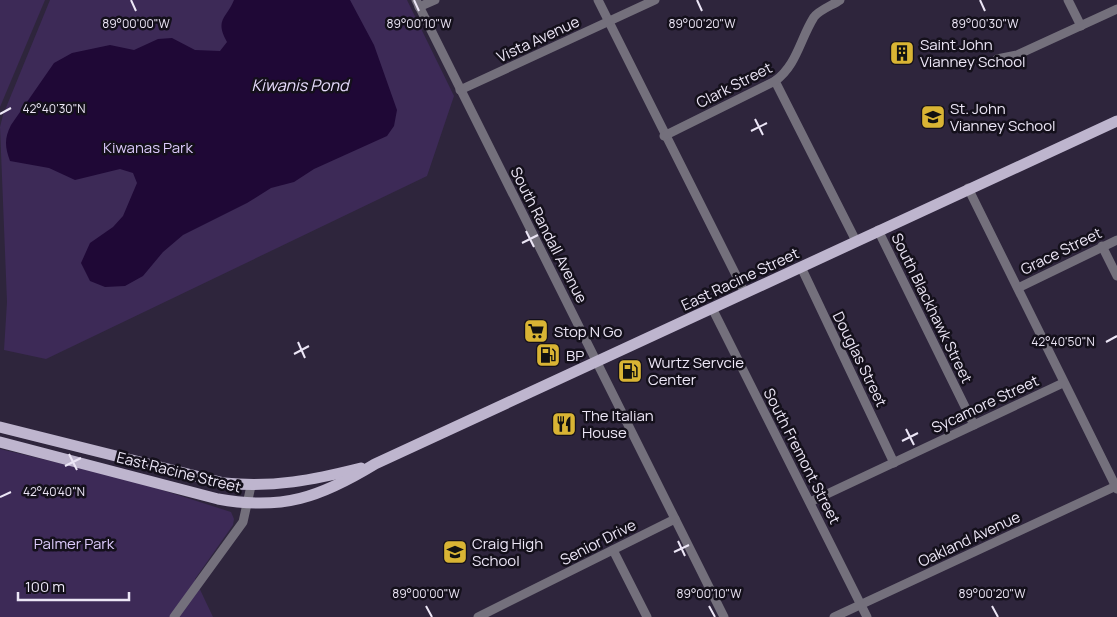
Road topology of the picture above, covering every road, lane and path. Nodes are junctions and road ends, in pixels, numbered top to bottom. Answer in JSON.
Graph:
{"nodes":[{"id":1,"x":435,"y":0,"type":"edge"},
{"id":2,"x":598,"y":0,"type":"edge"},
{"id":3,"x":655,"y":0,"type":"edge"},
{"id":4,"x":840,"y":0,"type":"edge"},
{"id":5,"x":1068,"y":0,"type":"edge"},
{"id":6,"x":417,"y":4,"type":"edge"},
{"id":7,"x":1117,"y":9,"type":"edge"},
{"id":8,"x":609,"y":21,"type":"junction"},
{"id":9,"x":1081,"y":26,"type":"junction"},
{"id":10,"x":998,"y":59,"type":"dead end"},
{"id":11,"x":776,"y":81,"type":"junction"},
{"id":12,"x":460,"y":90,"type":"junction"},
{"id":13,"x":1117,"y":121,"type":"edge"},
{"id":14,"x":664,"y":136,"type":"junction"},
{"id":15,"x":968,"y":188,"type":"junction"},
{"id":16,"x":878,"y":230,"type":"junction"},
{"id":17,"x":1117,"y":240,"type":"edge"},
{"id":18,"x":856,"y":241,"type":"junction"},
{"id":19,"x":1102,"y":246,"type":"junction"},
{"id":20,"x":801,"y":268,"type":"junction"},
{"id":21,"x":1117,"y":276,"type":"edge"},
{"id":22,"x":1018,"y":288,"type":"junction"},
{"id":23,"x":745,"y":293,"type":"junction"},
{"id":24,"x":712,"y":308,"type":"junction"},
{"id":25,"x":598,"y":362,"type":"junction"},
{"id":26,"x":1063,"y":383,"type":"junction"},
{"id":27,"x":974,"y":425,"type":"junction"},
{"id":28,"x":0,"y":427,"type":"edge"},
{"id":29,"x":0,"y":442,"type":"edge"},
{"id":30,"x":894,"y":463,"type":"junction"},
{"id":31,"x":375,"y":464,"type":"junction"},
{"id":32,"x":251,"y":486,"type":"junction"},
{"id":33,"x":1116,"y":488,"type":"edge"},
{"id":34,"x":810,"y":502,"type":"junction"},
{"id":35,"x":248,"y":504,"type":"junction"},
{"id":36,"x":675,"y":519,"type":"junction"},
{"id":37,"x":613,"y":550,"type":"junction"},
{"id":38,"x":861,"y":605,"type":"junction"},
{"id":39,"x":174,"y":617,"type":"edge"},
{"id":40,"x":478,"y":617,"type":"edge"},
{"id":41,"x":647,"y":617,"type":"edge"},
{"id":42,"x":724,"y":617,"type":"edge"},
{"id":43,"x":834,"y":617,"type":"edge"},
{"id":44,"x":867,"y":617,"type":"edge"}],
"edges":[{"from":1,"to":6,"type":"street"},
{"from":2,"to":8,"type":"street"},
{"from":3,"to":8,"type":"street","name":"Vista Avenue"},
{"from":4,"to":11,"type":"street","name":"Clark Street"},
{"from":5,"to":9,"type":"street"},
{"from":6,"to":12,"type":"street","name":"South Randall Avenue"},
{"from":7,"to":9,"type":"street"},
{"from":8,"to":12,"type":"street","name":"Vista Avenue"},
{"from":8,"to":14,"type":"street"},
{"from":9,"to":10,"type":"street"},
{"from":11,"to":14,"type":"street","name":"Clark Street"},
{"from":11,"to":18,"type":"street"},
{"from":12,"to":25,"type":"street","name":"South Randall Avenue"},
{"from":13,"to":15,"type":"main road","name":"East Racine Street"},
{"from":14,"to":23,"type":"street"},
{"from":15,"to":16,"type":"main road","name":"East Racine Street"},
{"from":15,"to":22,"type":"street"},
{"from":16,"to":18,"type":"main road","name":"East Racine Street"},
{"from":16,"to":27,"type":"street","name":"South Blackhawk Street"},
{"from":17,"to":19,"type":"street","name":"Grace Street"},
{"from":18,"to":20,"type":"main road","name":"East Racine Street"},
{"from":19,"to":21,"type":"street"},
{"from":19,"to":22,"type":"street","name":"Grace Street"},
{"from":20,"to":23,"type":"main road","name":"East Racine Street"},
{"from":20,"to":30,"type":"street","name":"Douglas Street"},
{"from":22,"to":26,"type":"street"},
{"from":23,"to":24,"type":"main road","name":"East Racine Street"},
{"from":24,"to":25,"type":"main road","name":"East Racine Street"},
{"from":24,"to":34,"type":"street","name":"South Fremont Street"},
{"from":25,"to":31,"type":"main road","name":"East Racine Street"},
{"from":25,"to":36,"type":"street","name":"South Randall Avenue"},
{"from":26,"to":27,"type":"street","name":"Sycamore Street"},
{"from":26,"to":33,"type":"street"},
{"from":27,"to":30,"type":"street","name":"Sycamore Street"},
{"from":28,"to":32,"type":"main road","name":"East Racine Street"},
{"from":29,"to":35,"type":"main road","name":"East Racine Street"},
{"from":30,"to":34,"type":"street","name":"Sycamore Street"},
{"from":31,"to":32,"type":"main road","name":"East Racine Street"},
{"from":31,"to":35,"type":"main road","name":"East Racine Street"},
{"from":32,"to":35,"type":"street"},
{"from":33,"to":38,"type":"street","name":"Oakland Avenue"},
{"from":34,"to":38,"type":"street","name":"South Fremont Street"},
{"from":35,"to":39,"type":"street"},
{"from":36,"to":37,"type":"street","name":"Senior Drive"},
{"from":36,"to":42,"type":"street","name":"South Randall Avenue"},
{"from":37,"to":40,"type":"street","name":"Senior Drive"},
{"from":37,"to":41,"type":"street"},
{"from":38,"to":43,"type":"street","name":"Oakland Avenue"},
{"from":38,"to":44,"type":"street","name":"South Fremont Street"}]}
